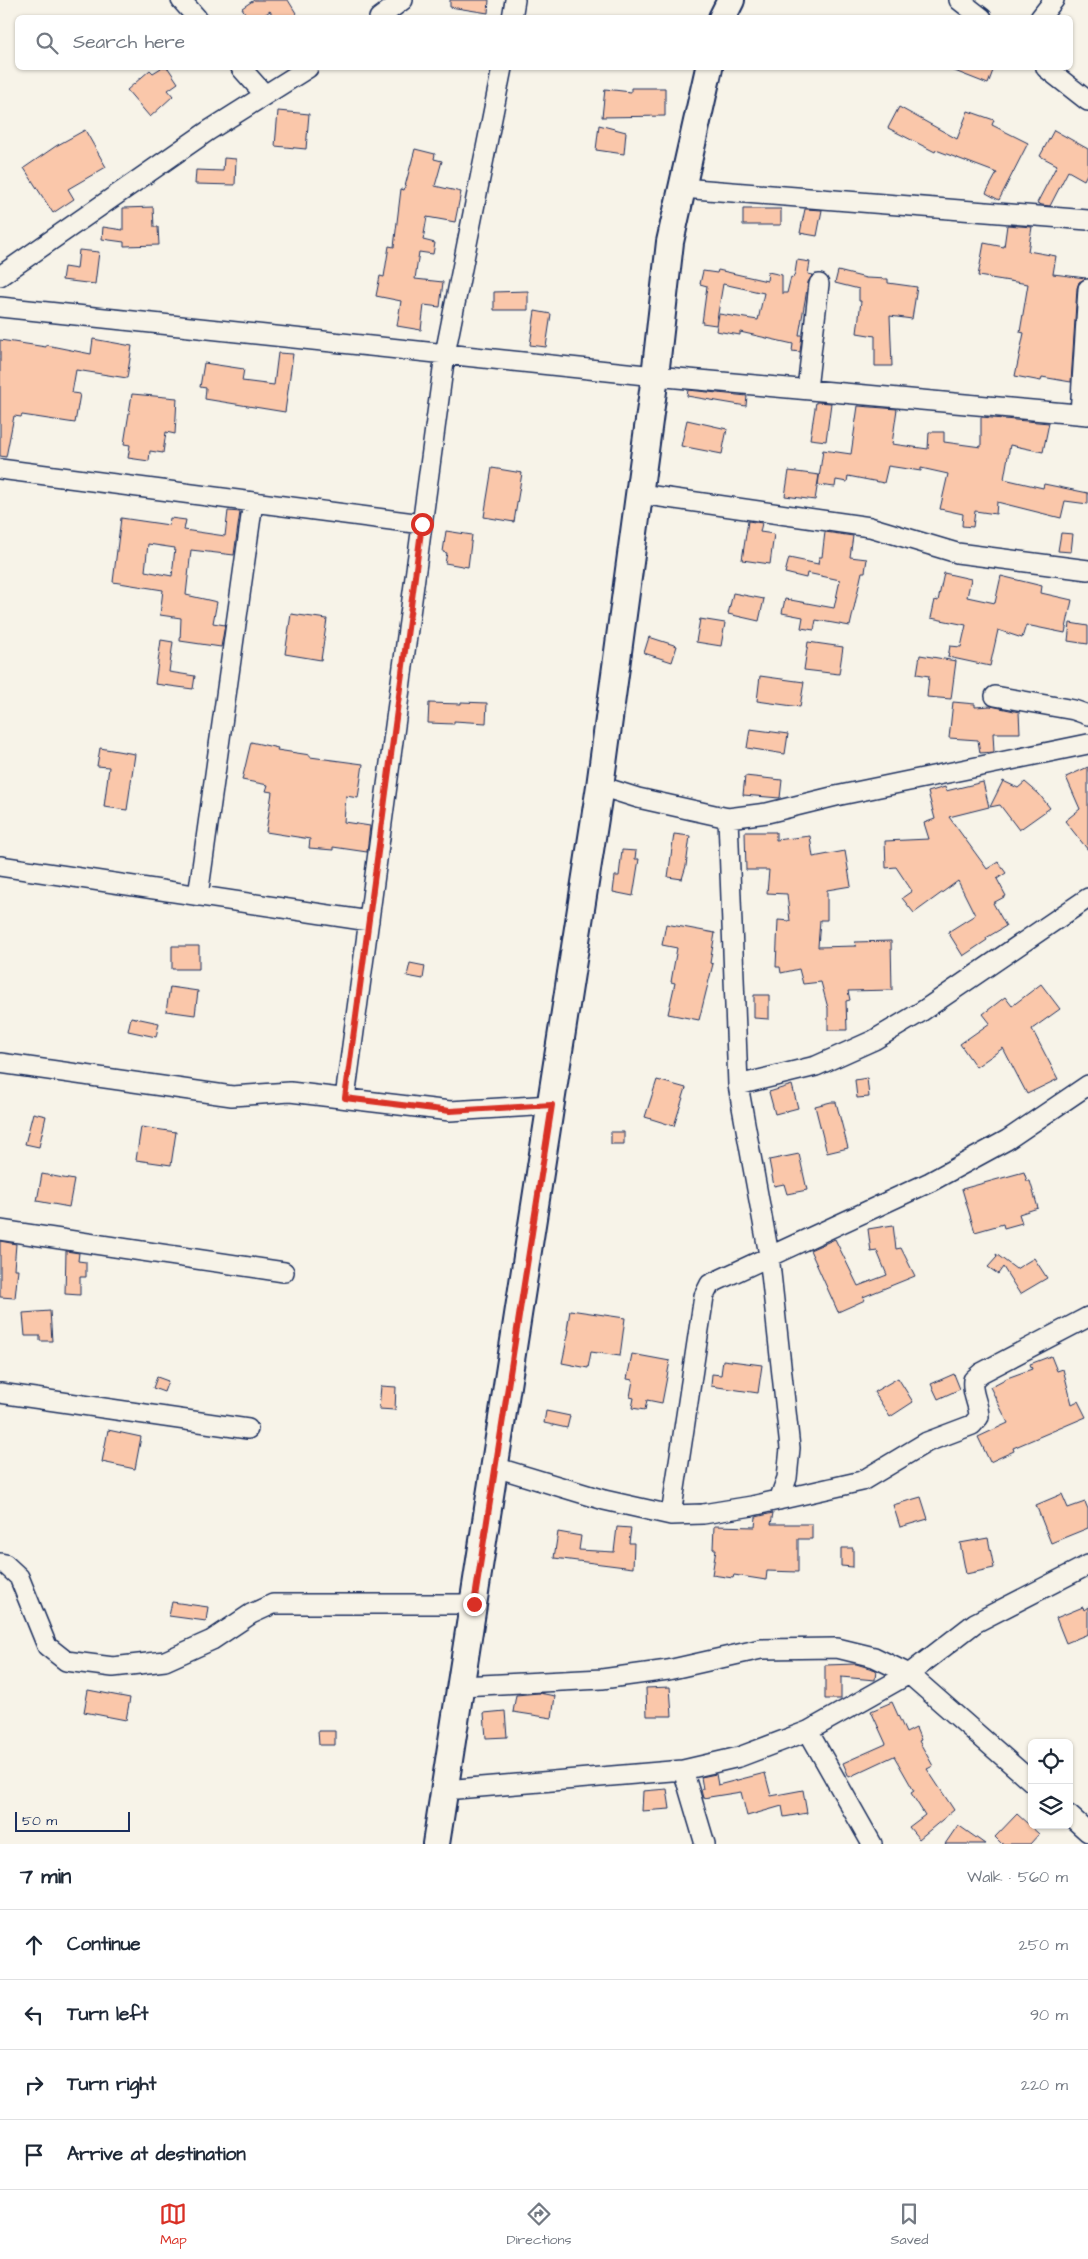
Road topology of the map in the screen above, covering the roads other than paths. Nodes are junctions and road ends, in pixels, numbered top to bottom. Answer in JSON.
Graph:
{"nodes":[{"id":1,"x":181,"y":0,"type":"edge"},
{"id":2,"x":403,"y":0,"type":"edge"},
{"id":3,"x":515,"y":0,"type":"edge"},
{"id":4,"x":717,"y":0,"type":"edge"},
{"id":5,"x":731,"y":0,"type":"edge"},
{"id":6,"x":959,"y":0,"type":"edge"},
{"id":7,"x":1054,"y":0,"type":"edge"},
{"id":8,"x":194,"y":15,"type":"edge"},
{"id":9,"x":383,"y":15,"type":"edge"},
{"id":10,"x":512,"y":15,"type":"edge"},
{"id":11,"x":720,"y":15,"type":"edge"},
{"id":12,"x":722,"y":15,"type":"edge"},
{"id":13,"x":978,"y":15,"type":"edge"},
{"id":14,"x":1042,"y":15,"type":"edge"},
{"id":15,"x":242,"y":70,"type":"edge"},
{"id":16,"x":305,"y":70,"type":"edge"},
{"id":17,"x":502,"y":70,"type":"edge"},
{"id":18,"x":709,"y":70,"type":"edge"},
{"id":19,"x":1049,"y":70,"type":"edge"},
{"id":20,"x":265,"y":95,"type":"junction"},
{"id":21,"x":1088,"y":101,"type":"edge"},
{"id":22,"x":682,"y":188,"type":"junction"},
{"id":23,"x":1088,"y":220,"type":"edge"},
{"id":24,"x":0,"y":276,"type":"edge"},
{"id":25,"x":819,"y":284,"type":"dead end"},
{"id":26,"x":1088,"y":289,"type":"edge"},
{"id":27,"x":0,"y":307,"type":"edge"},
{"id":28,"x":445,"y":354,"type":"junction"},
{"id":29,"x":655,"y":376,"type":"junction"},
{"id":30,"x":807,"y":389,"type":"junction"},
{"id":31,"x":1084,"y":415,"type":"edge"},
{"id":32,"x":0,"y":469,"type":"edge"},
{"id":33,"x":640,"y":494,"type":"junction"},
{"id":34,"x":252,"y":502,"type":"junction"},
{"id":35,"x":422,"y":524,"type":"junction"},
{"id":36,"x":1088,"y":570,"type":"edge"},
{"id":37,"x":995,"y":696,"type":"dead end"},
{"id":38,"x":1088,"y":715,"type":"edge"},
{"id":39,"x":1088,"y":744,"type":"edge"},
{"id":40,"x":600,"y":786,"type":"junction"},
{"id":41,"x":728,"y":818,"type":"junction"},
{"id":42,"x":0,"y":866,"type":"edge"},
{"id":43,"x":198,"y":896,"type":"junction"},
{"id":44,"x":1088,"y":898,"type":"edge"},
{"id":45,"x":369,"y":921,"type":"junction"},
{"id":46,"x":0,"y":1063,"type":"edge"},
{"id":47,"x":738,"y":1085,"type":"junction"},
{"id":48,"x":1088,"y":1085,"type":"edge"},
{"id":49,"x":345,"y":1098,"type":"junction"},
{"id":50,"x":552,"y":1105,"type":"junction"},
{"id":51,"x":0,"y":1230,"type":"edge"},
{"id":52,"x":769,"y":1255,"type":"junction"},
{"id":53,"x":284,"y":1272,"type":"dead end"},
{"id":54,"x":1088,"y":1318,"type":"edge"},
{"id":55,"x":0,"y":1393,"type":"edge"},
{"id":56,"x":248,"y":1429,"type":"dead end"},
{"id":57,"x":495,"y":1467,"type":"junction"},
{"id":58,"x":779,"y":1500,"type":"junction"},
{"id":59,"x":671,"y":1515,"type":"junction"},
{"id":60,"x":0,"y":1563,"type":"edge"},
{"id":61,"x":1088,"y":1565,"type":"edge"},
{"id":62,"x":474,"y":1604,"type":"junction"},
{"id":63,"x":909,"y":1674,"type":"junction"},
{"id":64,"x":461,"y":1686,"type":"junction"},
{"id":65,"x":808,"y":1731,"type":"junction"},
{"id":66,"x":683,"y":1770,"type":"junction"},
{"id":67,"x":1028,"y":1778,"type":"edge"},
{"id":68,"x":445,"y":1790,"type":"junction"},
{"id":69,"x":1073,"y":1819,"type":"edge"},
{"id":70,"x":1088,"y":1832,"type":"edge"},
{"id":71,"x":436,"y":1844,"type":"edge"},
{"id":72,"x":705,"y":1844,"type":"edge"},
{"id":73,"x":872,"y":1844,"type":"edge"}],
"edges":[{"from":1,"to":8,"type":"street"},
{"from":2,"to":9,"type":"street"},
{"from":3,"to":10,"type":"street"},
{"from":4,"to":11,"type":"street"},
{"from":5,"to":12,"type":"street"},
{"from":6,"to":13,"type":"street"},
{"from":7,"to":14,"type":"street"},
{"from":15,"to":20,"type":"street"},
{"from":16,"to":20,"type":"street"},
{"from":17,"to":28,"type":"street"},
{"from":18,"to":22,"type":"street"},
{"from":19,"to":21,"type":"street"},
{"from":20,"to":24,"type":"street"},
{"from":22,"to":23,"type":"street"},
{"from":22,"to":29,"type":"street"},
{"from":25,"to":30,"type":"street"},
{"from":26,"to":31,"type":"street"},
{"from":27,"to":28,"type":"street"},
{"from":28,"to":29,"type":"street"},
{"from":28,"to":35,"type":"street"},
{"from":29,"to":30,"type":"street"},
{"from":29,"to":33,"type":"street"},
{"from":30,"to":31,"type":"street"},
{"from":32,"to":34,"type":"street"},
{"from":33,"to":36,"type":"street"},
{"from":33,"to":40,"type":"street"},
{"from":34,"to":35,"type":"street"},
{"from":34,"to":43,"type":"street"},
{"from":35,"to":45,"type":"street"},
{"from":37,"to":38,"type":"street"},
{"from":39,"to":41,"type":"street"},
{"from":40,"to":41,"type":"street"},
{"from":40,"to":50,"type":"street"},
{"from":41,"to":47,"type":"street"},
{"from":42,"to":43,"type":"street"},
{"from":43,"to":45,"type":"street"},
{"from":44,"to":47,"type":"street"},
{"from":45,"to":49,"type":"street"},
{"from":46,"to":49,"type":"street"},
{"from":47,"to":52,"type":"street"},
{"from":48,"to":52,"type":"street"},
{"from":49,"to":50,"type":"street"},
{"from":50,"to":57,"type":"street"},
{"from":51,"to":53,"type":"street"},
{"from":52,"to":58,"type":"street"},
{"from":52,"to":59,"type":"street"},
{"from":54,"to":58,"type":"street"},
{"from":55,"to":56,"type":"street"},
{"from":57,"to":59,"type":"street"},
{"from":57,"to":62,"type":"street"},
{"from":58,"to":59,"type":"street"},
{"from":60,"to":62,"type":"street"},
{"from":61,"to":63,"type":"street"},
{"from":62,"to":64,"type":"street"},
{"from":63,"to":64,"type":"street"},
{"from":63,"to":65,"type":"street"},
{"from":63,"to":67,"type":"street"},
{"from":64,"to":68,"type":"street"},
{"from":65,"to":66,"type":"street"},
{"from":65,"to":73,"type":"street"},
{"from":66,"to":68,"type":"street"},
{"from":66,"to":72,"type":"street"},
{"from":68,"to":71,"type":"street"},
{"from":69,"to":70,"type":"street"}]}
